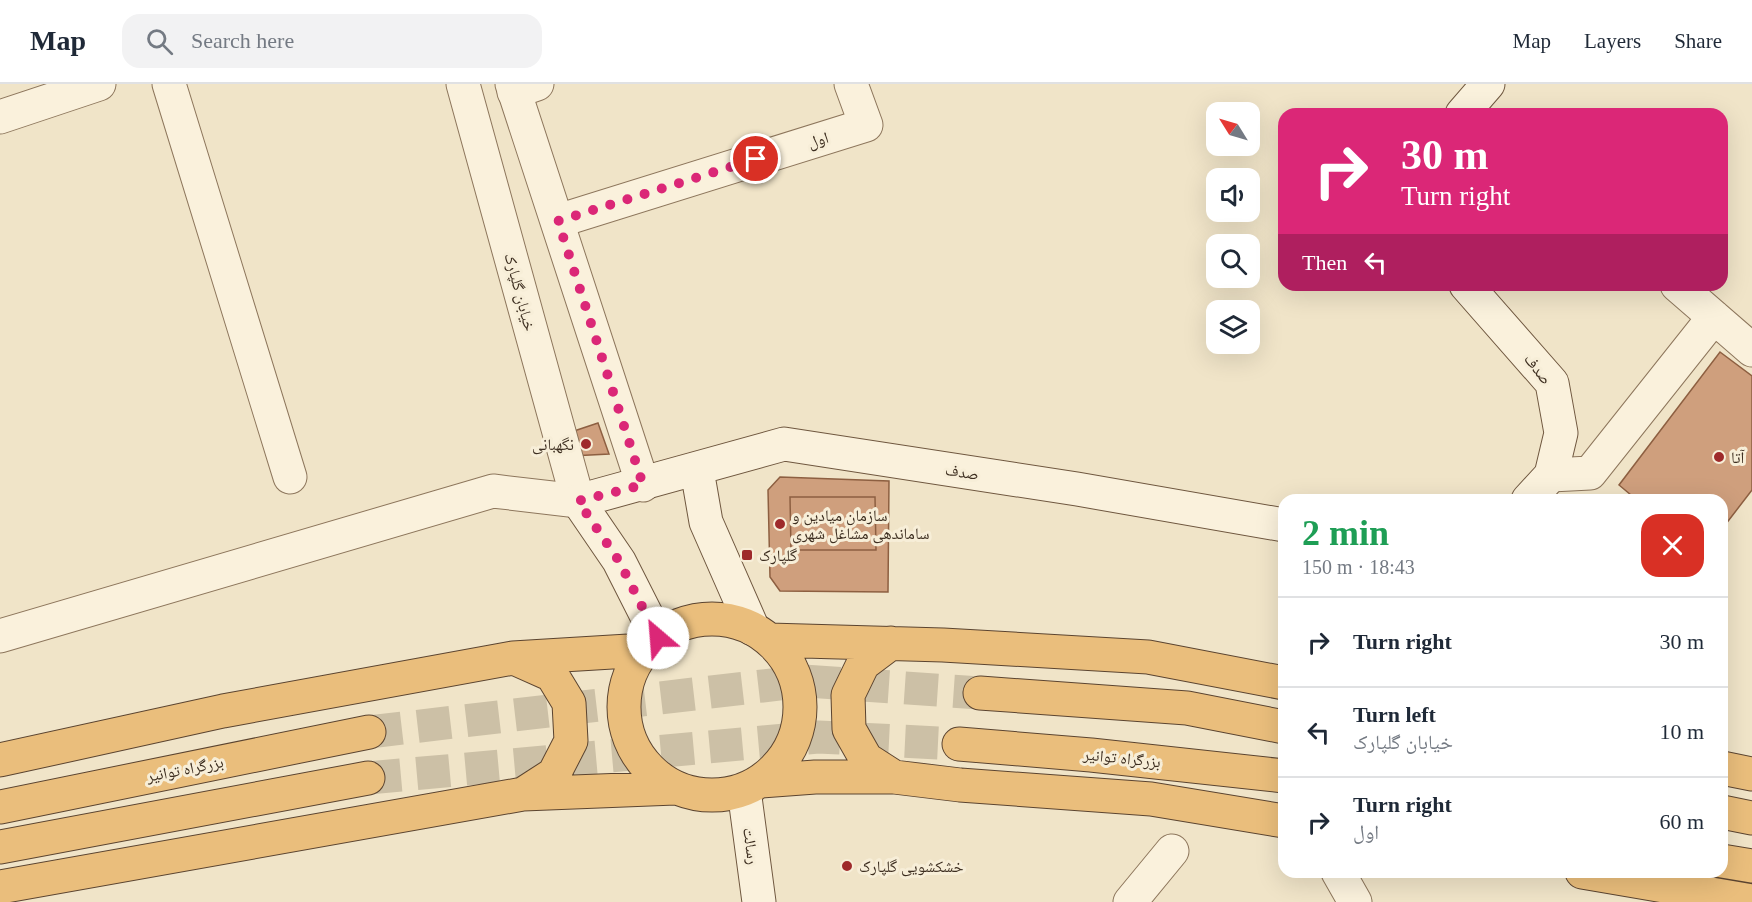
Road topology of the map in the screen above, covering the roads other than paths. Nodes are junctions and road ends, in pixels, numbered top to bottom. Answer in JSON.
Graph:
{"nodes":[{"id":1,"x":99,"y":84,"type":"edge"},
{"id":2,"x":169,"y":84,"type":"edge"},
{"id":3,"x":463,"y":84,"type":"edge"},
{"id":4,"x":851,"y":84,"type":"edge"},
{"id":5,"x":521,"y":87,"type":"edge"},
{"id":6,"x":0,"y":117,"type":"edge"},
{"id":7,"x":558,"y":221,"type":"junction"},
{"id":8,"x":1471,"y":291,"type":"edge"},
{"id":9,"x":1684,"y":291,"type":"edge"},
{"id":10,"x":1714,"y":317,"type":"junction"},
{"id":11,"x":1752,"y":350,"type":"edge"},
{"id":12,"x":697,"y":470,"type":"junction"},
{"id":13,"x":1551,"y":475,"type":"junction"},
{"id":14,"x":290,"y":477,"type":"dead end"},
{"id":15,"x":643,"y":485,"type":"junction"},
{"id":16,"x":1534,"y":494,"type":"edge"},
{"id":17,"x":578,"y":501,"type":"junction"},
{"id":18,"x":1278,"y":524,"type":"edge"},
{"id":19,"x":761,"y":635,"type":"junction"},
{"id":20,"x":0,"y":636,"type":"edge"},
{"id":21,"x":652,"y":644,"type":"junction"},
{"id":22,"x":891,"y":644,"type":"junction"},
{"id":23,"x":513,"y":658,"type":"junction"},
{"id":24,"x":1278,"y":682,"type":"edge"},
{"id":25,"x":980,"y":693,"type":"tunnel mouth"},
{"id":26,"x":1278,"y":726,"type":"edge"},
{"id":27,"x":369,"y":732,"type":"tunnel mouth"},
{"id":28,"x":959,"y":744,"type":"tunnel mouth"},
{"id":29,"x":0,"y":760,"type":"edge"},
{"id":30,"x":1728,"y":769,"type":"edge"},
{"id":31,"x":1752,"y":774,"type":"edge"},
{"id":32,"x":1278,"y":775,"type":"edge"},
{"id":33,"x":894,"y":777,"type":"junction"},
{"id":34,"x":368,"y":778,"type":"tunnel mouth"},
{"id":35,"x":753,"y":785,"type":"junction"},
{"id":36,"x":675,"y":788,"type":"junction"},
{"id":37,"x":523,"y":794,"type":"junction"},
{"id":38,"x":0,"y":807,"type":"edge"},
{"id":39,"x":1728,"y":813,"type":"edge"},
{"id":40,"x":1752,"y":818,"type":"edge"},
{"id":41,"x":1278,"y":820,"type":"edge"},
{"id":42,"x":0,"y":847,"type":"edge"},
{"id":43,"x":1172,"y":851,"type":"dead end"},
{"id":44,"x":1728,"y":862,"type":"edge"},
{"id":45,"x":1752,"y":866,"type":"edge"},
{"id":46,"x":1341,"y":878,"type":"edge"},
{"id":47,"x":1602,"y":878,"type":"edge"},
{"id":48,"x":0,"y":887,"type":"edge"},
{"id":49,"x":1647,"y":892,"type":"edge"},
{"id":50,"x":1752,"y":901,"type":"edge"},
{"id":51,"x":759,"y":902,"type":"edge"},
{"id":52,"x":1130,"y":902,"type":"edge"},
{"id":53,"x":1355,"y":902,"type":"edge"}],
"edges":[{"from":1,"to":6,"type":"street"},
{"from":2,"to":14,"type":"street"},
{"from":3,"to":17,"type":"street","name":"خیابان گلپارک"},
{"from":4,"to":7,"type":"street","name":"اول"},
{"from":5,"to":7,"type":"street"},
{"from":7,"to":15,"type":"street"},
{"from":8,"to":13,"type":"street","name":"صدف"},
{"from":9,"to":10,"type":"street"},
{"from":10,"to":11,"type":"street"},
{"from":10,"to":13,"type":"street"},
{"from":12,"to":15,"type":"street","name":"صدف"},
{"from":12,"to":18,"type":"street","name":"صدف"},
{"from":12,"to":19,"type":"street"},
{"from":13,"to":16,"type":"street","name":"صدف"},
{"from":15,"to":17,"type":"street","name":"صدف"},
{"from":17,"to":20,"type":"street"},
{"from":17,"to":21,"type":"street","name":"خیابان گلپارک"},
{"from":19,"to":21,"type":"highway"},
{"from":19,"to":22,"type":"highway"},
{"from":19,"to":35,"type":"highway"},
{"from":21,"to":23,"type":"highway"},
{"from":21,"to":36,"type":"highway"},
{"from":22,"to":24,"type":"highway"},
{"from":22,"to":33,"type":"highway"},
{"from":23,"to":29,"type":"highway"},
{"from":23,"to":37,"type":"highway"},
{"from":25,"to":26,"type":"highway"},
{"from":27,"to":38,"type":"highway","name":"بزرگراه توانیر"},
{"from":28,"to":32,"type":"highway","name":"بزرگراه توانیر"},
{"from":30,"to":31,"type":"highway"},
{"from":33,"to":35,"type":"highway"},
{"from":33,"to":41,"type":"highway"},
{"from":34,"to":42,"type":"highway"},
{"from":35,"to":36,"type":"highway"},
{"from":35,"to":51,"type":"street","name":"رسالت"},
{"from":36,"to":37,"type":"highway"},
{"from":37,"to":48,"type":"highway"},
{"from":39,"to":40,"type":"highway"},
{"from":43,"to":52,"type":"street"},
{"from":44,"to":45,"type":"highway"},
{"from":46,"to":53,"type":"street"},
{"from":47,"to":49,"type":"highway"},
{"from":49,"to":50,"type":"highway"}]}
